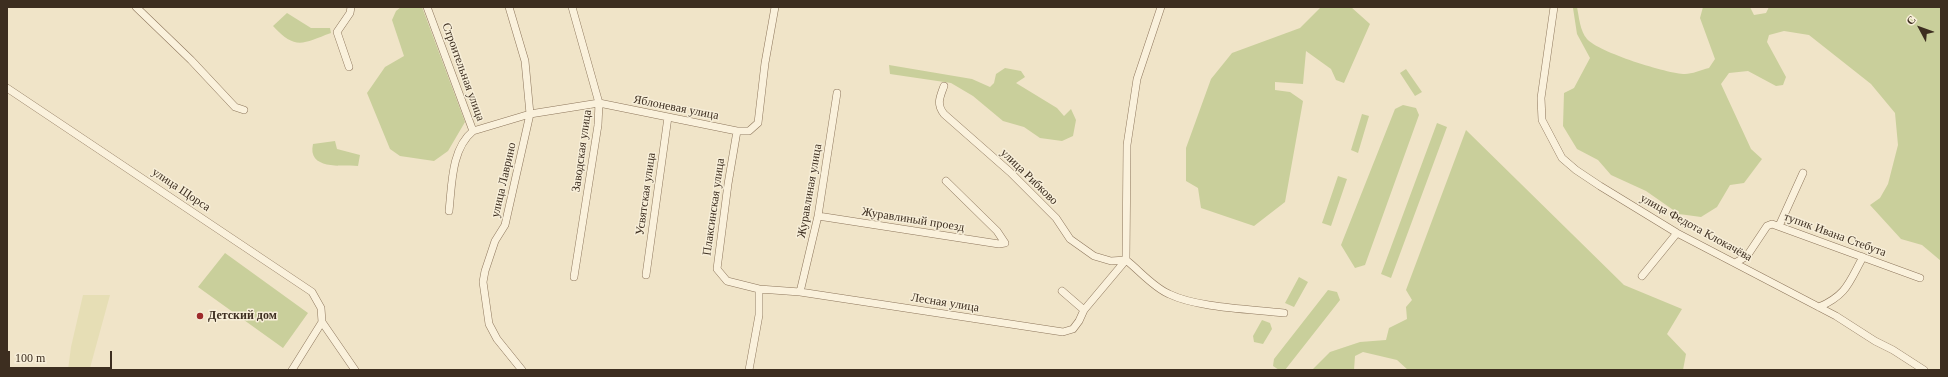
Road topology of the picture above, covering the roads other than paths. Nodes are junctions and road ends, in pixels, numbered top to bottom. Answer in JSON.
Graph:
{"nodes":[{"id":1,"x":136,"y":7,"type":"edge"},
{"id":2,"x":351,"y":7,"type":"edge"},
{"id":3,"x":428,"y":7,"type":"edge"},
{"id":4,"x":509,"y":7,"type":"edge"},
{"id":5,"x":572,"y":7,"type":"edge"},
{"id":6,"x":775,"y":7,"type":"edge"},
{"id":7,"x":1161,"y":7,"type":"edge"},
{"id":8,"x":1554,"y":7,"type":"edge"},
{"id":9,"x":349,"y":67,"type":"dead end"},
{"id":10,"x":944,"y":86,"type":"dead end"},
{"id":11,"x":7,"y":88,"type":"edge"},
{"id":12,"x":837,"y":93,"type":"dead end"},
{"id":13,"x":599,"y":104,"type":"junction"},
{"id":14,"x":244,"y":110,"type":"dead end"},
{"id":15,"x":530,"y":114,"type":"junction"},
{"id":16,"x":668,"y":117,"type":"junction"},
{"id":17,"x":473,"y":131,"type":"junction"},
{"id":18,"x":737,"y":131,"type":"junction"},
{"id":19,"x":1803,"y":173,"type":"dead end"},
{"id":20,"x":946,"y":181,"type":"dead end"},
{"id":21,"x":449,"y":211,"type":"dead end"},
{"id":22,"x":818,"y":216,"type":"junction"},
{"id":23,"x":1779,"y":226,"type":"junction"},
{"id":24,"x":1677,"y":233,"type":"junction"},
{"id":25,"x":1863,"y":257,"type":"junction"},
{"id":26,"x":1126,"y":260,"type":"junction"},
{"id":27,"x":1736,"y":263,"type":"junction"},
{"id":28,"x":646,"y":275,"type":"dead end"},
{"id":29,"x":1642,"y":276,"type":"dead end"},
{"id":30,"x":574,"y":278,"type":"dead end"},
{"id":31,"x":1920,"y":278,"type":"dead end"},
{"id":32,"x":727,"y":281,"type":"joint"},
{"id":33,"x":759,"y":289,"type":"junction"},
{"id":34,"x":1062,"y":291,"type":"dead end"},
{"id":35,"x":800,"y":292,"type":"junction"},
{"id":36,"x":1819,"y":308,"type":"junction"},
{"id":37,"x":1084,"y":310,"type":"junction"},
{"id":38,"x":1284,"y":313,"type":"dead end"},
{"id":39,"x":323,"y":323,"type":"junction"},
{"id":40,"x":292,"y":370,"type":"edge"},
{"id":41,"x":355,"y":370,"type":"edge"},
{"id":42,"x":522,"y":370,"type":"edge"},
{"id":43,"x":749,"y":370,"type":"edge"},
{"id":44,"x":1924,"y":370,"type":"edge"}],
"edges":[{"from":1,"to":14,"type":"street"},
{"from":2,"to":9,"type":"street"},
{"from":3,"to":17,"type":"street","name":"Строительная улица"},
{"from":4,"to":15,"type":"street","name":"улица Лаврино"},
{"from":5,"to":13,"type":"street","name":"Заводская улица"},
{"from":6,"to":18,"type":"street","name":"Яблоневая улица"},
{"from":7,"to":26,"type":"street"},
{"from":8,"to":24,"type":"street","name":"улица Федота Клокачёва"},
{"from":10,"to":26,"type":"street","name":"улица Рибково"},
{"from":11,"to":39,"type":"street","name":"улица Щорса"},
{"from":12,"to":22,"type":"street","name":"Журавлиная улица"},
{"from":13,"to":15,"type":"street","name":"Яблоневая улица"},
{"from":13,"to":16,"type":"street","name":"Яблоневая улица"},
{"from":13,"to":30,"type":"street","name":"Заводская улица"},
{"from":15,"to":17,"type":"street","name":"Яблоневая улица"},
{"from":15,"to":42,"type":"street","name":"улица Лаврино"},
{"from":16,"to":18,"type":"street","name":"Яблоневая улица"},
{"from":16,"to":28,"type":"street","name":"Усвятская улица"},
{"from":17,"to":21,"type":"street","name":"Строительная улица"},
{"from":18,"to":32,"type":"street","name":"Плаксинская улица"},
{"from":19,"to":23,"type":"street"},
{"from":20,"to":22,"type":"street","name":"Журавлиный проезд"},
{"from":22,"to":35,"type":"street","name":"Журавлиная улица"},
{"from":23,"to":25,"type":"street","name":"тупик Ивана Стебута"},
{"from":23,"to":27,"type":"street","name":"тупик Ивана Стебута"},
{"from":24,"to":27,"type":"street","name":"улица Федота Клокачёва"},
{"from":24,"to":29,"type":"street"},
{"from":25,"to":31,"type":"street","name":"тупик Ивана Стебута"},
{"from":25,"to":36,"type":"street"},
{"from":26,"to":37,"type":"street","name":"Лесная улица"},
{"from":26,"to":38,"type":"street"},
{"from":27,"to":36,"type":"street","name":"улица Федота Клокачёва"},
{"from":32,"to":33,"type":"street","name":"Лесная улица"},
{"from":33,"to":35,"type":"street","name":"Лесная улица"},
{"from":33,"to":43,"type":"street"},
{"from":34,"to":37,"type":"street"},
{"from":35,"to":37,"type":"street","name":"Лесная улица"},
{"from":36,"to":44,"type":"street","name":"улица Федота Клокачёва"},
{"from":39,"to":40,"type":"street"},
{"from":39,"to":41,"type":"street"}]}
